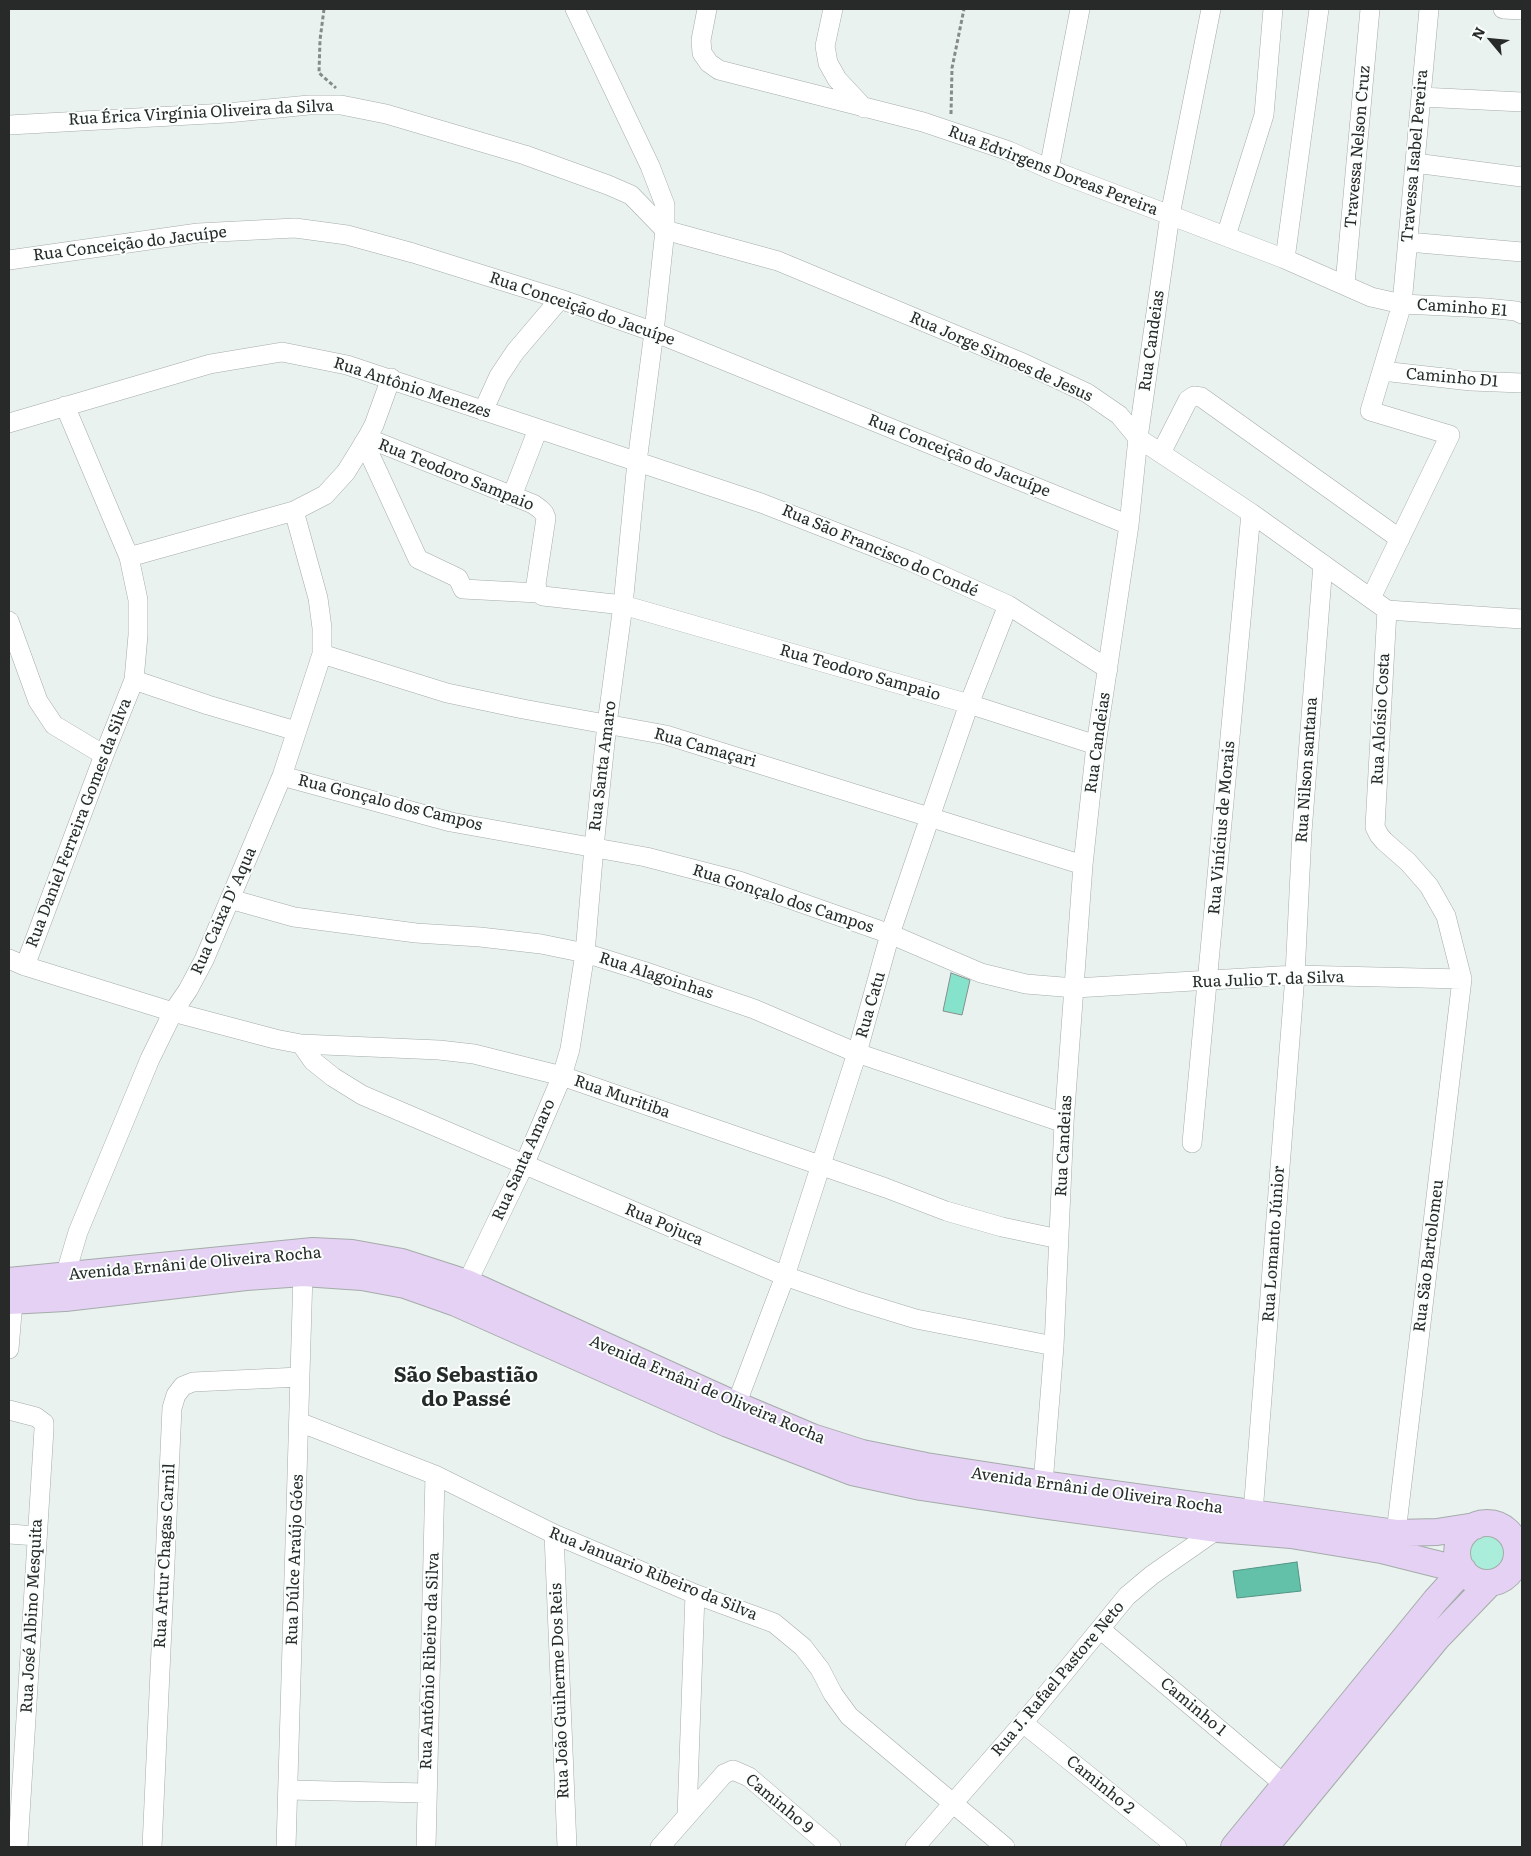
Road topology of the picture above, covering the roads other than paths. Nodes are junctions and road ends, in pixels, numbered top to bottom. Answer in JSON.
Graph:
{"nodes":[{"id":1,"x":575,"y":9,"type":"edge"},
{"id":2,"x":707,"y":9,"type":"edge"},
{"id":3,"x":834,"y":9,"type":"edge"},
{"id":4,"x":1080,"y":9,"type":"edge"},
{"id":5,"x":1212,"y":9,"type":"edge"},
{"id":6,"x":1272,"y":9,"type":"edge"},
{"id":7,"x":1319,"y":9,"type":"edge"},
{"id":8,"x":1370,"y":9,"type":"edge"},
{"id":9,"x":1429,"y":9,"type":"edge"},
{"id":10,"x":1503,"y":9,"type":"edge"},
{"id":11,"x":1522,"y":10,"type":"edge"},
{"id":12,"x":1421,"y":97,"type":"junction"},
{"id":13,"x":1522,"y":102,"type":"edge"},
{"id":14,"x":864,"y":108,"type":"junction"},
{"id":15,"x":9,"y":125,"type":"edge"},
{"id":16,"x":1415,"y":163,"type":"junction"},
{"id":17,"x":1049,"y":168,"type":"junction"},
{"id":18,"x":1522,"y":177,"type":"edge"},
{"id":19,"x":1170,"y":215,"type":"junction"},
{"id":20,"x":664,"y":230,"type":"junction"},
{"id":21,"x":1226,"y":236,"type":"junction"},
{"id":22,"x":1408,"y":242,"type":"junction"},
{"id":23,"x":1522,"y":252,"type":"edge"},
{"id":24,"x":1285,"y":259,"type":"junction"},
{"id":25,"x":9,"y":260,"type":"edge"},
{"id":26,"x":1345,"y":284,"type":"junction"},
{"id":27,"x":560,"y":299,"type":"junction"},
{"id":28,"x":1402,"y":304,"type":"junction"},
{"id":29,"x":1522,"y":314,"type":"edge"},
{"id":30,"x":654,"y":332,"type":"junction"},
{"id":31,"x":1382,"y":371,"type":"junction"},
{"id":32,"x":391,"y":378,"type":"junction"},
{"id":33,"x":1522,"y":383,"type":"edge"},
{"id":34,"x":65,"y":406,"type":"junction"},
{"id":35,"x":483,"y":411,"type":"junction"},
{"id":36,"x":9,"y":423,"type":"edge"},
{"id":37,"x":538,"y":429,"type":"junction"},
{"id":38,"x":1138,"y":438,"type":"junction"},
{"id":39,"x":365,"y":440,"type":"junction"},
{"id":40,"x":1161,"y":453,"type":"junction"},
{"id":41,"x":637,"y":462,"type":"junction"},
{"id":42,"x":512,"y":496,"type":"junction"},
{"id":43,"x":294,"y":511,"type":"junction"},
{"id":44,"x":1251,"y":512,"type":"junction"},
{"id":45,"x":1128,"y":525,"type":"junction"},
{"id":46,"x":1400,"y":539,"type":"junction"},
{"id":47,"x":129,"y":557,"type":"junction"},
{"id":48,"x":1323,"y":564,"type":"junction"},
{"id":49,"x":538,"y":594,"type":"junction"},
{"id":50,"x":1371,"y":598,"type":"junction"},
{"id":51,"x":623,"y":605,"type":"junction"},
{"id":52,"x":1008,"y":605,"type":"junction"},
{"id":53,"x":1387,"y":610,"type":"junction"},
{"id":54,"x":1522,"y":620,"type":"edge"},
{"id":55,"x":9,"y":621,"type":"edge"},
{"id":56,"x":322,"y":654,"type":"junction"},
{"id":57,"x":1108,"y":669,"type":"junction"},
{"id":58,"x":134,"y":680,"type":"junction"},
{"id":59,"x":969,"y":704,"type":"junction"},
{"id":60,"x":607,"y":724,"type":"junction"},
{"id":61,"x":296,"y":731,"type":"junction"},
{"id":62,"x":1096,"y":745,"type":"junction"},
{"id":63,"x":104,"y":755,"type":"junction"},
{"id":64,"x":282,"y":776,"type":"junction"},
{"id":65,"x":930,"y":817,"type":"junction"},
{"id":66,"x":594,"y":846,"type":"junction"},
{"id":67,"x":1083,"y":865,"type":"junction"},
{"id":68,"x":230,"y":899,"type":"junction"},
{"id":69,"x":890,"y":934,"type":"junction"},
{"id":70,"x":585,"y":953,"type":"junction"},
{"id":71,"x":17,"y":963,"type":"edge"},
{"id":72,"x":1294,"y":976,"type":"junction"},
{"id":73,"x":1462,"y":979,"type":"junction"},
{"id":74,"x":1207,"y":982,"type":"junction"},
{"id":75,"x":1075,"y":988,"type":"junction"},
{"id":76,"x":173,"y":1012,"type":"junction"},
{"id":77,"x":301,"y":1044,"type":"junction"},
{"id":78,"x":857,"y":1053,"type":"junction"},
{"id":79,"x":562,"y":1076,"type":"junction"},
{"id":80,"x":1064,"y":1123,"type":"junction"},
{"id":81,"x":1192,"y":1143,"type":"dead end"},
{"id":82,"x":524,"y":1166,"type":"junction"},
{"id":83,"x":821,"y":1166,"type":"junction"},
{"id":84,"x":1059,"y":1239,"type":"junction"},
{"id":85,"x":303,"y":1273,"type":"junction"},
{"id":86,"x":784,"y":1276,"type":"junction"},
{"id":87,"x":467,"y":1282,"type":"junction"},
{"id":88,"x":65,"y":1287,"type":"junction"},
{"id":89,"x":10,"y":1294,"type":"edge"},
{"id":90,"x":1054,"y":1346,"type":"junction"},
{"id":91,"x":9,"y":1350,"type":"edge"},
{"id":92,"x":300,"y":1377,"type":"junction"},
{"id":93,"x":736,"y":1406,"type":"junction"},
{"id":94,"x":9,"y":1410,"type":"edge"},
{"id":95,"x":299,"y":1422,"type":"junction"},
{"id":96,"x":435,"y":1475,"type":"junction"},
{"id":97,"x":1043,"y":1484,"type":"junction"},
{"id":98,"x":1253,"y":1513,"type":"junction"},
{"id":99,"x":1522,"y":1518,"type":"edge"},
{"id":100,"x":1485,"y":1525,"type":"junction"},
{"id":101,"x":1218,"y":1529,"type":"junction"},
{"id":102,"x":1396,"y":1532,"type":"junction"},
{"id":103,"x":9,"y":1534,"type":"edge"},
{"id":104,"x":554,"y":1534,"type":"junction"},
{"id":105,"x":37,"y":1536,"type":"junction"},
{"id":106,"x":1520,"y":1551,"type":"edge"},
{"id":107,"x":1462,"y":1568,"type":"junction"},
{"id":108,"x":1490,"y":1583,"type":"junction"},
{"id":109,"x":695,"y":1594,"type":"junction"},
{"id":110,"x":1100,"y":1629,"type":"junction"},
{"id":111,"x":1023,"y":1723,"type":"junction"},
{"id":112,"x":1285,"y":1785,"type":"junction"},
{"id":113,"x":288,"y":1790,"type":"junction"},
{"id":114,"x":427,"y":1793,"type":"junction"},
{"id":115,"x":952,"y":1804,"type":"junction"},
{"id":116,"x":687,"y":1816,"type":"junction"},
{"id":117,"x":18,"y":1847,"type":"edge"},
{"id":118,"x":152,"y":1847,"type":"edge"},
{"id":119,"x":286,"y":1847,"type":"edge"},
{"id":120,"x":426,"y":1847,"type":"edge"},
{"id":121,"x":567,"y":1847,"type":"edge"},
{"id":122,"x":660,"y":1847,"type":"edge"},
{"id":123,"x":831,"y":1847,"type":"edge"},
{"id":124,"x":915,"y":1847,"type":"edge"},
{"id":125,"x":1005,"y":1847,"type":"edge"},
{"id":126,"x":1177,"y":1847,"type":"edge"},
{"id":127,"x":1234,"y":1847,"type":"edge"},
{"id":128,"x":1265,"y":1847,"type":"edge"}],
"edges":[{"from":1,"to":20,"type":"street","name":"Rua Santa Amaro"},
{"from":2,"to":14,"type":"street","name":"Rua Edvirgens Doreas Pereira"},
{"from":3,"to":14,"type":"street"},
{"from":4,"to":17,"type":"street"},
{"from":5,"to":19,"type":"street","name":"Rua Candeias"},
{"from":6,"to":21,"type":"street"},
{"from":7,"to":24,"type":"street"},
{"from":8,"to":26,"type":"street","name":"Travessa Nelson Cruz"},
{"from":9,"to":12,"type":"street","name":"Travessa Isabel Pereira"},
{"from":10,"to":11,"type":"street"},
{"from":12,"to":13,"type":"street"},
{"from":12,"to":16,"type":"street","name":"Travessa Isabel Pereira"},
{"from":14,"to":17,"type":"street","name":"Rua Edvirgens Doreas Pereira"},
{"from":15,"to":20,"type":"street","name":"Rua Érica Virgínia Oliveira da Silva"},
{"from":16,"to":18,"type":"street"},
{"from":16,"to":22,"type":"street","name":"Travessa Isabel Pereira"},
{"from":17,"to":19,"type":"street","name":"Rua Edvirgens Doreas Pereira"},
{"from":19,"to":21,"type":"street","name":"Rua Edvirgens Doreas Pereira"},
{"from":19,"to":38,"type":"street","name":"Rua Candeias"},
{"from":20,"to":30,"type":"street","name":"Rua Santa Amaro"},
{"from":20,"to":38,"type":"street","name":"Rua Jorge Simoes de Jesus"},
{"from":21,"to":24,"type":"street","name":"Rua Edvirgens Doreas Pereira"},
{"from":22,"to":23,"type":"street"},
{"from":22,"to":28,"type":"street","name":"Travessa Isabel Pereira"},
{"from":24,"to":26,"type":"street","name":"Rua Edvirgens Doreas Pereira"},
{"from":25,"to":27,"type":"street","name":"Rua Conceição do Jacuípe"},
{"from":26,"to":28,"type":"street","name":"Rua Edvirgens Doreas Pereira"},
{"from":27,"to":30,"type":"street","name":"Rua Conceição do Jacuípe"},
{"from":27,"to":35,"type":"street"},
{"from":28,"to":29,"type":"street","name":"Caminho E1"},
{"from":28,"to":31,"type":"street","name":"Travessa Isabel Pereira"},
{"from":30,"to":41,"type":"street","name":"Rua Santa Amaro"},
{"from":30,"to":45,"type":"street","name":"Rua Conceição do Jacuípe"},
{"from":31,"to":33,"type":"street","name":"Caminho D1"},
{"from":31,"to":46,"type":"street","name":"Travessa Isabel Pereira"},
{"from":32,"to":34,"type":"street","name":"Rua Antônio Menezes"},
{"from":32,"to":35,"type":"street","name":"Rua Antônio Menezes"},
{"from":32,"to":39,"type":"street"},
{"from":34,"to":36,"type":"street","name":"Rua Antônio Menezes"},
{"from":34,"to":47,"type":"street","name":"Rua Daniel Ferreira Gomes da Silva"},
{"from":35,"to":37,"type":"street","name":"Rua Antônio Menezes"},
{"from":37,"to":41,"type":"street","name":"Rua Antônio Menezes"},
{"from":37,"to":42,"type":"street"},
{"from":38,"to":40,"type":"street","name":"Rua Jorge Simoes de Jesus"},
{"from":38,"to":45,"type":"street","name":"Rua Candeias"},
{"from":39,"to":42,"type":"street","name":"Rua Teodoro Sampaio"},
{"from":39,"to":43,"type":"street"},
{"from":39,"to":49,"type":"street","name":"Rua Teodoro Sampaio"},
{"from":40,"to":44,"type":"street","name":"Rua Jorge Simoes de Jesus"},
{"from":40,"to":46,"type":"street"},
{"from":41,"to":51,"type":"street","name":"Rua Santa Amaro"},
{"from":41,"to":52,"type":"street","name":"Rua São Francisco do Condé"},
{"from":42,"to":49,"type":"street","name":"Rua Teodoro Sampaio"},
{"from":43,"to":47,"type":"street"},
{"from":43,"to":56,"type":"street","name":"Rua Caixa D' Aqua"},
{"from":44,"to":48,"type":"street","name":"Rua Jorge Simoes de Jesus"},
{"from":44,"to":74,"type":"street","name":"Rua Vinícius de Morais"},
{"from":45,"to":57,"type":"street","name":"Rua Candeias"},
{"from":46,"to":50,"type":"street"},
{"from":47,"to":58,"type":"street","name":"Rua Daniel Ferreira Gomes da Silva"},
{"from":48,"to":50,"type":"street","name":"Rua Jorge Simoes de Jesus"},
{"from":48,"to":72,"type":"street","name":"Rua Nilson santana"},
{"from":49,"to":51,"type":"street","name":"Rua Teodoro Sampaio"},
{"from":50,"to":53,"type":"street","name":"Rua Jorge Simoes de Jesus"},
{"from":51,"to":59,"type":"street","name":"Rua Teodoro Sampaio"},
{"from":51,"to":60,"type":"street","name":"Rua Santa Amaro"},
{"from":52,"to":57,"type":"street","name":"Rua São Francisco do Condé"},
{"from":52,"to":59,"type":"street","name":"Rua Catu"},
{"from":53,"to":54,"type":"street"},
{"from":53,"to":73,"type":"street","name":"Rua Aloísio Costa"},
{"from":55,"to":63,"type":"street"},
{"from":56,"to":60,"type":"street","name":"Rua Camaçari"},
{"from":56,"to":61,"type":"street","name":"Rua Caixa D' Aqua"},
{"from":57,"to":62,"type":"street","name":"Rua Candeias"},
{"from":58,"to":61,"type":"street"},
{"from":58,"to":63,"type":"street","name":"Rua Daniel Ferreira Gomes da Silva"},
{"from":59,"to":62,"type":"street","name":"Rua Teodoro Sampaio"},
{"from":59,"to":65,"type":"street","name":"Rua Catu"},
{"from":60,"to":65,"type":"street","name":"Rua Camaçari"},
{"from":60,"to":66,"type":"street","name":"Rua Santa Amaro"},
{"from":61,"to":64,"type":"street","name":"Rua Caixa D' Aqua"},
{"from":62,"to":67,"type":"street","name":"Rua Candeias"},
{"from":63,"to":71,"type":"street","name":"Rua Daniel Ferreira Gomes da Silva"},
{"from":64,"to":66,"type":"street","name":"Rua Gonçalo dos Campos"},
{"from":64,"to":68,"type":"street","name":"Rua Caixa D' Aqua"},
{"from":65,"to":67,"type":"street","name":"Rua Camaçari"},
{"from":65,"to":69,"type":"street","name":"Rua Catu"},
{"from":66,"to":69,"type":"street","name":"Rua Gonçalo dos Campos"},
{"from":66,"to":70,"type":"street","name":"Rua Santa Amaro"},
{"from":67,"to":75,"type":"street","name":"Rua Candeias"},
{"from":68,"to":70,"type":"street","name":"Rua Alagoinhas"},
{"from":68,"to":76,"type":"street","name":"Rua Caixa D' Aqua"},
{"from":69,"to":75,"type":"street","name":"Rua Gonçalo dos Campos"},
{"from":69,"to":78,"type":"street","name":"Rua Catu"},
{"from":70,"to":78,"type":"street","name":"Rua Alagoinhas"},
{"from":70,"to":79,"type":"street","name":"Rua Santa Amaro"},
{"from":71,"to":76,"type":"street","name":"Rua Muritiba"},
{"from":72,"to":73,"type":"street","name":"Rua Julio T. da Silva"},
{"from":72,"to":74,"type":"street","name":"Rua Julio T. da Silva"},
{"from":72,"to":98,"type":"street","name":"Rua Lomanto Júnior"},
{"from":73,"to":102,"type":"street","name":"Rua São Bartolomeu"},
{"from":74,"to":75,"type":"street","name":"Rua Julio T. da Silva"},
{"from":74,"to":81,"type":"street","name":"Rua Vinícius de Morais"},
{"from":75,"to":80,"type":"street","name":"Rua Candeias"},
{"from":76,"to":77,"type":"street","name":"Rua Muritiba"},
{"from":76,"to":88,"type":"street","name":"Rua Caixa D' Aqua"},
{"from":77,"to":79,"type":"street","name":"Rua Muritiba"},
{"from":77,"to":82,"type":"street","name":"Rua Pojuca"},
{"from":78,"to":80,"type":"street","name":"Rua Alagoinhas"},
{"from":78,"to":83,"type":"street","name":"Rua Catu"},
{"from":79,"to":82,"type":"street","name":"Rua Santa Amaro"},
{"from":79,"to":83,"type":"street","name":"Rua Muritiba"},
{"from":80,"to":84,"type":"street","name":"Rua Candeias"},
{"from":82,"to":86,"type":"street","name":"Rua Pojuca"},
{"from":82,"to":87,"type":"street","name":"Rua Santa Amaro"},
{"from":83,"to":84,"type":"street","name":"Rua Muritiba"},
{"from":83,"to":86,"type":"street","name":"Rua Catu"},
{"from":84,"to":90,"type":"street","name":"Rua Candeias"},
{"from":85,"to":88,"type":"main road","name":"Avenida Ernâni de Oliveira Rocha"},
{"from":85,"to":92,"type":"street","name":"Rua Dúlce Araújo Góes"},
{"from":85,"to":101,"type":"main road","name":"Avenida Ernâni de Oliveira Rocha"},
{"from":86,"to":90,"type":"street","name":"Rua Pojuca"},
{"from":86,"to":93,"type":"street","name":"Rua Catu"},
{"from":87,"to":88,"type":"main road","name":"Avenida Ernâni de Oliveira Rocha"},
{"from":87,"to":93,"type":"main road","name":"Avenida Ernâni de Oliveira Rocha"},
{"from":88,"to":89,"type":"main road","name":"Avenida Ernâni de Oliveira Rocha"},
{"from":89,"to":91,"type":"street"},
{"from":90,"to":97,"type":"street","name":"Rua Candeias"},
{"from":92,"to":95,"type":"street","name":"Rua Dúlce Araújo Góes"},
{"from":92,"to":118,"type":"street","name":"Rua Artur Chagas Carnil"},
{"from":93,"to":97,"type":"main road","name":"Avenida Ernâni de Oliveira Rocha"},
{"from":94,"to":105,"type":"street","name":"Rua José Albino Mesquita"},
{"from":95,"to":96,"type":"street","name":"Rua Januario Ribeiro da Silva"},
{"from":95,"to":113,"type":"street","name":"Rua Dúlce Araújo Góes"},
{"from":96,"to":104,"type":"street","name":"Rua Januario Ribeiro da Silva"},
{"from":96,"to":114,"type":"street","name":"Rua Antônio Ribeiro da Silva"},
{"from":97,"to":98,"type":"main road","name":"Avenida Ernâni de Oliveira Rocha"},
{"from":98,"to":102,"type":"main road","name":"Avenida Ernâni de Oliveira Rocha"},
{"from":99,"to":100,"type":"main road","name":"Avenida Ernâni de Oliveira Rocha"},
{"from":100,"to":102,"type":"main road","name":"Avenida Ernâni de Oliveira Rocha"},
{"from":100,"to":106,"type":"main road"},
{"from":100,"to":107,"type":"main road"},
{"from":101,"to":107,"type":"main road","name":"Avenida Ernâni de Oliveira Rocha"},
{"from":101,"to":110,"type":"street","name":"Rua J. Rafael Pastore Neto"},
{"from":103,"to":105,"type":"street"},
{"from":104,"to":109,"type":"street","name":"Rua Januario Ribeiro da Silva"},
{"from":104,"to":121,"type":"street","name":"Rua João Guiherme Dos Reis"},
{"from":105,"to":117,"type":"street","name":"Rua José Albino Mesquita"},
{"from":106,"to":108,"type":"main road"},
{"from":107,"to":108,"type":"main road"},
{"from":107,"to":112,"type":"main road"},
{"from":108,"to":128,"type":"main road"},
{"from":109,"to":115,"type":"street","name":"Rua Januario Ribeiro da Silva"},
{"from":109,"to":116,"type":"street"},
{"from":110,"to":111,"type":"street","name":"Rua J. Rafael Pastore Neto"},
{"from":110,"to":112,"type":"street","name":"Caminho 1"},
{"from":111,"to":115,"type":"street","name":"Rua J. Rafael Pastore Neto"},
{"from":111,"to":126,"type":"street","name":"Caminho 2"},
{"from":112,"to":127,"type":"main road"},
{"from":113,"to":114,"type":"street"},
{"from":113,"to":119,"type":"street","name":"Rua Dúlce Araújo Góes"},
{"from":114,"to":120,"type":"street","name":"Rua Antônio Ribeiro da Silva"},
{"from":115,"to":124,"type":"street","name":"Rua J. Rafael Pastore Neto"},
{"from":115,"to":125,"type":"street","name":"Rua Januario Ribeiro da Silva"},
{"from":116,"to":122,"type":"street"},
{"from":116,"to":123,"type":"street","name":"Caminho 9"}]}
